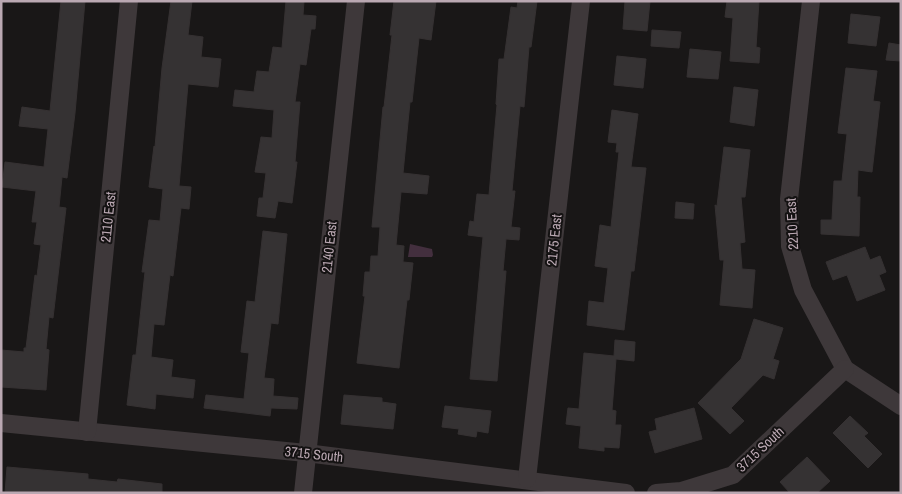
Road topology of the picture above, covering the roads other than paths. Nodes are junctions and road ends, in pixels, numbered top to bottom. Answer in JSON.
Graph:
{"nodes":[{"id":1,"x":129,"y":1,"type":"edge"},
{"id":2,"x":356,"y":1,"type":"edge"},
{"id":3,"x":581,"y":1,"type":"edge"},
{"id":4,"x":810,"y":1,"type":"edge"},
{"id":5,"x":845,"y":369,"type":"junction"},
{"id":6,"x":901,"y":406,"type":"edge"},
{"id":7,"x":1,"y":423,"type":"edge"},
{"id":8,"x":87,"y":432,"type":"junction"},
{"id":9,"x":306,"y":453,"type":"junction"},
{"id":10,"x":527,"y":479,"type":"junction"},
{"id":11,"x":303,"y":493,"type":"edge"},
{"id":12,"x":626,"y":493,"type":"edge"},
{"id":13,"x":656,"y":493,"type":"edge"}],
"edges":[{"from":1,"to":8,"type":"street","name":"2110 East"},
{"from":2,"to":9,"type":"street","name":"2140 East"},
{"from":3,"to":10,"type":"street","name":"2175 East"},
{"from":4,"to":5,"type":"street","name":"2210 East"},
{"from":5,"to":6,"type":"street","name":"2210 East"},
{"from":5,"to":13,"type":"street","name":"3715 South"},
{"from":7,"to":8,"type":"street","name":"3715 South"},
{"from":8,"to":9,"type":"street","name":"3715 South"},
{"from":9,"to":10,"type":"street","name":"3715 South"},
{"from":9,"to":11,"type":"street","name":"2140 East"},
{"from":10,"to":12,"type":"street","name":"3715 South"}]}
